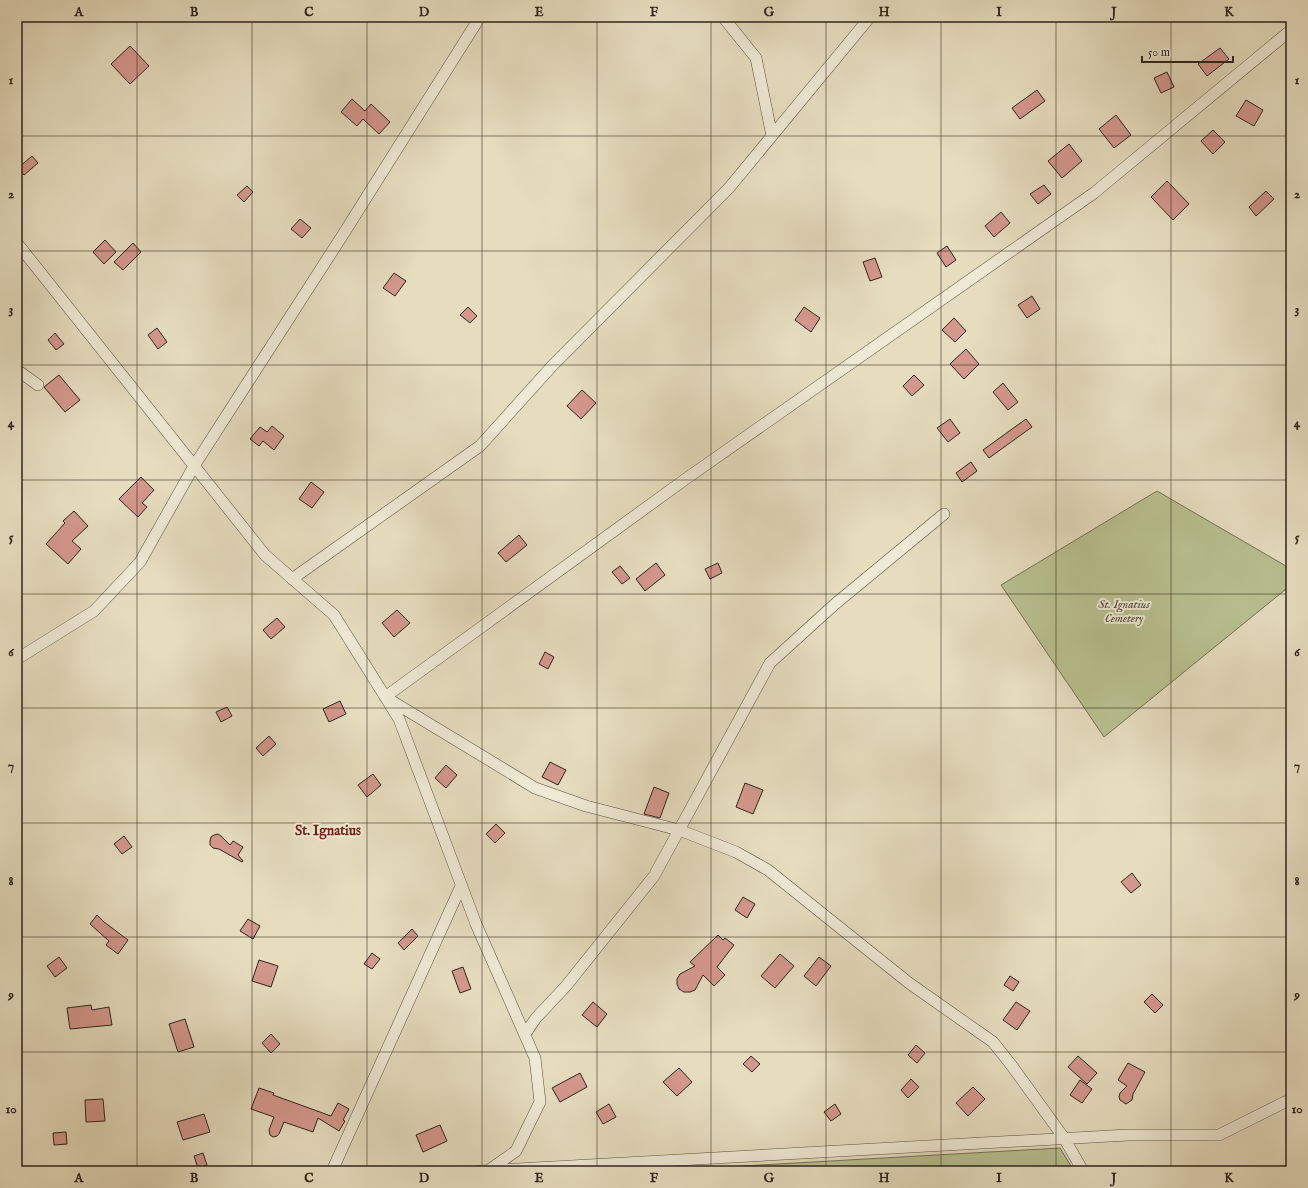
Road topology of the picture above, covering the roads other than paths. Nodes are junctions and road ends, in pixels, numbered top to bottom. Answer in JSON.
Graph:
{"nodes":[{"id":1,"x":480,"y":17,"type":"edge"},
{"id":2,"x":723,"y":17,"type":"edge"},
{"id":3,"x":870,"y":17,"type":"edge"},
{"id":4,"x":1291,"y":30,"type":"edge"},
{"id":5,"x":772,"y":136,"type":"junction"},
{"id":6,"x":17,"y":243,"type":"edge"},
{"id":7,"x":17,"y":370,"type":"edge"},
{"id":8,"x":38,"y":385,"type":"dead end"},
{"id":9,"x":194,"y":466,"type":"junction"},
{"id":10,"x":944,"y":514,"type":"dead end"},
{"id":11,"x":292,"y":579,"type":"junction"},
{"id":12,"x":17,"y":658,"type":"edge"},
{"id":13,"x":385,"y":697,"type":"junction"},
{"id":14,"x":679,"y":830,"type":"junction"},
{"id":15,"x":461,"y":886,"type":"junction"},
{"id":16,"x":524,"y":1034,"type":"junction"},
{"id":17,"x":1291,"y":1100,"type":"edge"},
{"id":18,"x":1064,"y":1138,"type":"junction"},
{"id":19,"x":588,"y":1168,"type":"edge"},
{"id":20,"x":489,"y":1170,"type":"edge"},
{"id":21,"x":332,"y":1171,"type":"edge"},
{"id":22,"x":480,"y":1171,"type":"edge"},
{"id":23,"x":1083,"y":1171,"type":"edge"}],
"edges":[{"from":1,"to":9,"type":"street"},
{"from":2,"to":5,"type":"street"},
{"from":3,"to":5,"type":"street"},
{"from":4,"to":13,"type":"street"},
{"from":5,"to":11,"type":"street"},
{"from":6,"to":9,"type":"street"},
{"from":7,"to":8,"type":"street"},
{"from":9,"to":11,"type":"street"},
{"from":9,"to":12,"type":"street"},
{"from":10,"to":14,"type":"street"},
{"from":11,"to":13,"type":"street"},
{"from":13,"to":14,"type":"street"},
{"from":13,"to":15,"type":"street"},
{"from":14,"to":16,"type":"street"},
{"from":14,"to":18,"type":"street"},
{"from":15,"to":16,"type":"street"},
{"from":15,"to":21,"type":"street"},
{"from":16,"to":20,"type":"street"},
{"from":17,"to":18,"type":"street"},
{"from":18,"to":19,"type":"street"},
{"from":18,"to":23,"type":"street"},
{"from":19,"to":20,"type":"street"},
{"from":20,"to":22,"type":"street"}]}
